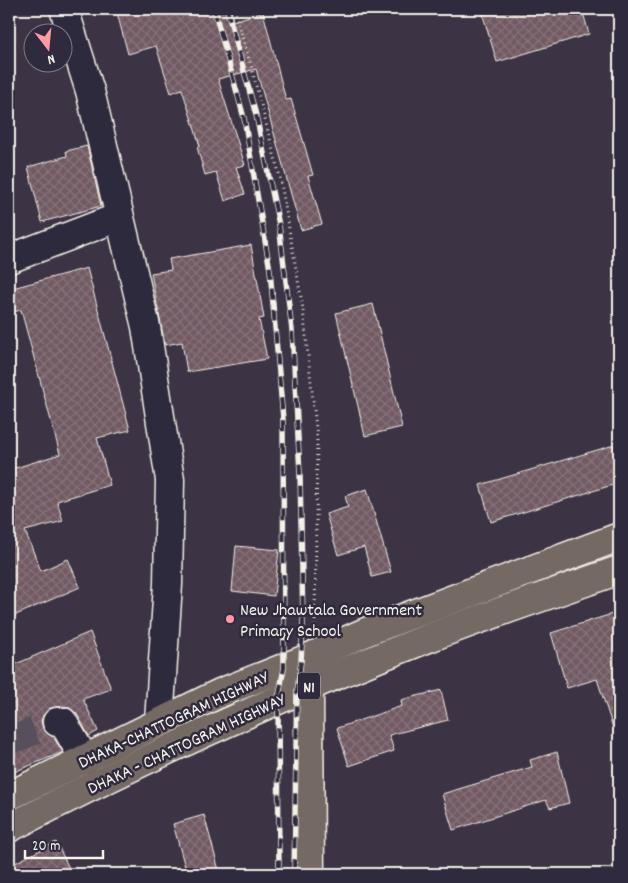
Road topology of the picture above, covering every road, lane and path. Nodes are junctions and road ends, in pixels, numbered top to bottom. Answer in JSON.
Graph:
{"nodes":[{"id":1,"x":64,"y":9,"type":"edge"},
{"id":2,"x":234,"y":9,"type":"edge"},
{"id":3,"x":120,"y":217,"type":"junction"},
{"id":4,"x":9,"y":259,"type":"edge"},
{"id":5,"x":619,"y":537,"type":"edge"},
{"id":6,"x":619,"y":570,"type":"edge"},
{"id":7,"x":314,"y":654,"type":"junction"},
{"id":8,"x":309,"y":686,"type":"junction"},
{"id":9,"x":57,"y":722,"type":"dead end"},
{"id":10,"x":160,"y":722,"type":"junction"},
{"id":11,"x":85,"y":760,"type":"junction"},
{"id":12,"x":9,"y":796,"type":"edge"},
{"id":13,"x":9,"y":828,"type":"edge"},
{"id":14,"x":310,"y":874,"type":"edge"}],
"edges":[{"from":1,"to":3,"type":"street"},
{"from":2,"to":7,"type":"path"},
{"from":3,"to":4,"type":"street"},
{"from":3,"to":10,"type":"street"},
{"from":5,"to":7,"type":"main road","name":"DHAKA-CHATTOGRAM HIGHWAY","number":"N1"},
{"from":6,"to":8,"type":"main road","name":"DHAKA - CHATTOGRAM HIGHWAY","number":"N1"},
{"from":7,"to":10,"type":"main road","name":"DHAKA-CHATTOGRAM HIGHWAY","number":"N1"},
{"from":8,"to":13,"type":"main road","name":"DHAKA - CHATTOGRAM HIGHWAY","number":"N1"},
{"from":8,"to":14,"type":"main road"},
{"from":9,"to":11,"type":"street"},
{"from":10,"to":11,"type":"main road","name":"DHAKA-CHATTOGRAM HIGHWAY","number":"N1"},
{"from":11,"to":12,"type":"main road","name":"DHAKA-CHATTOGRAM HIGHWAY","number":"N1"}]}
